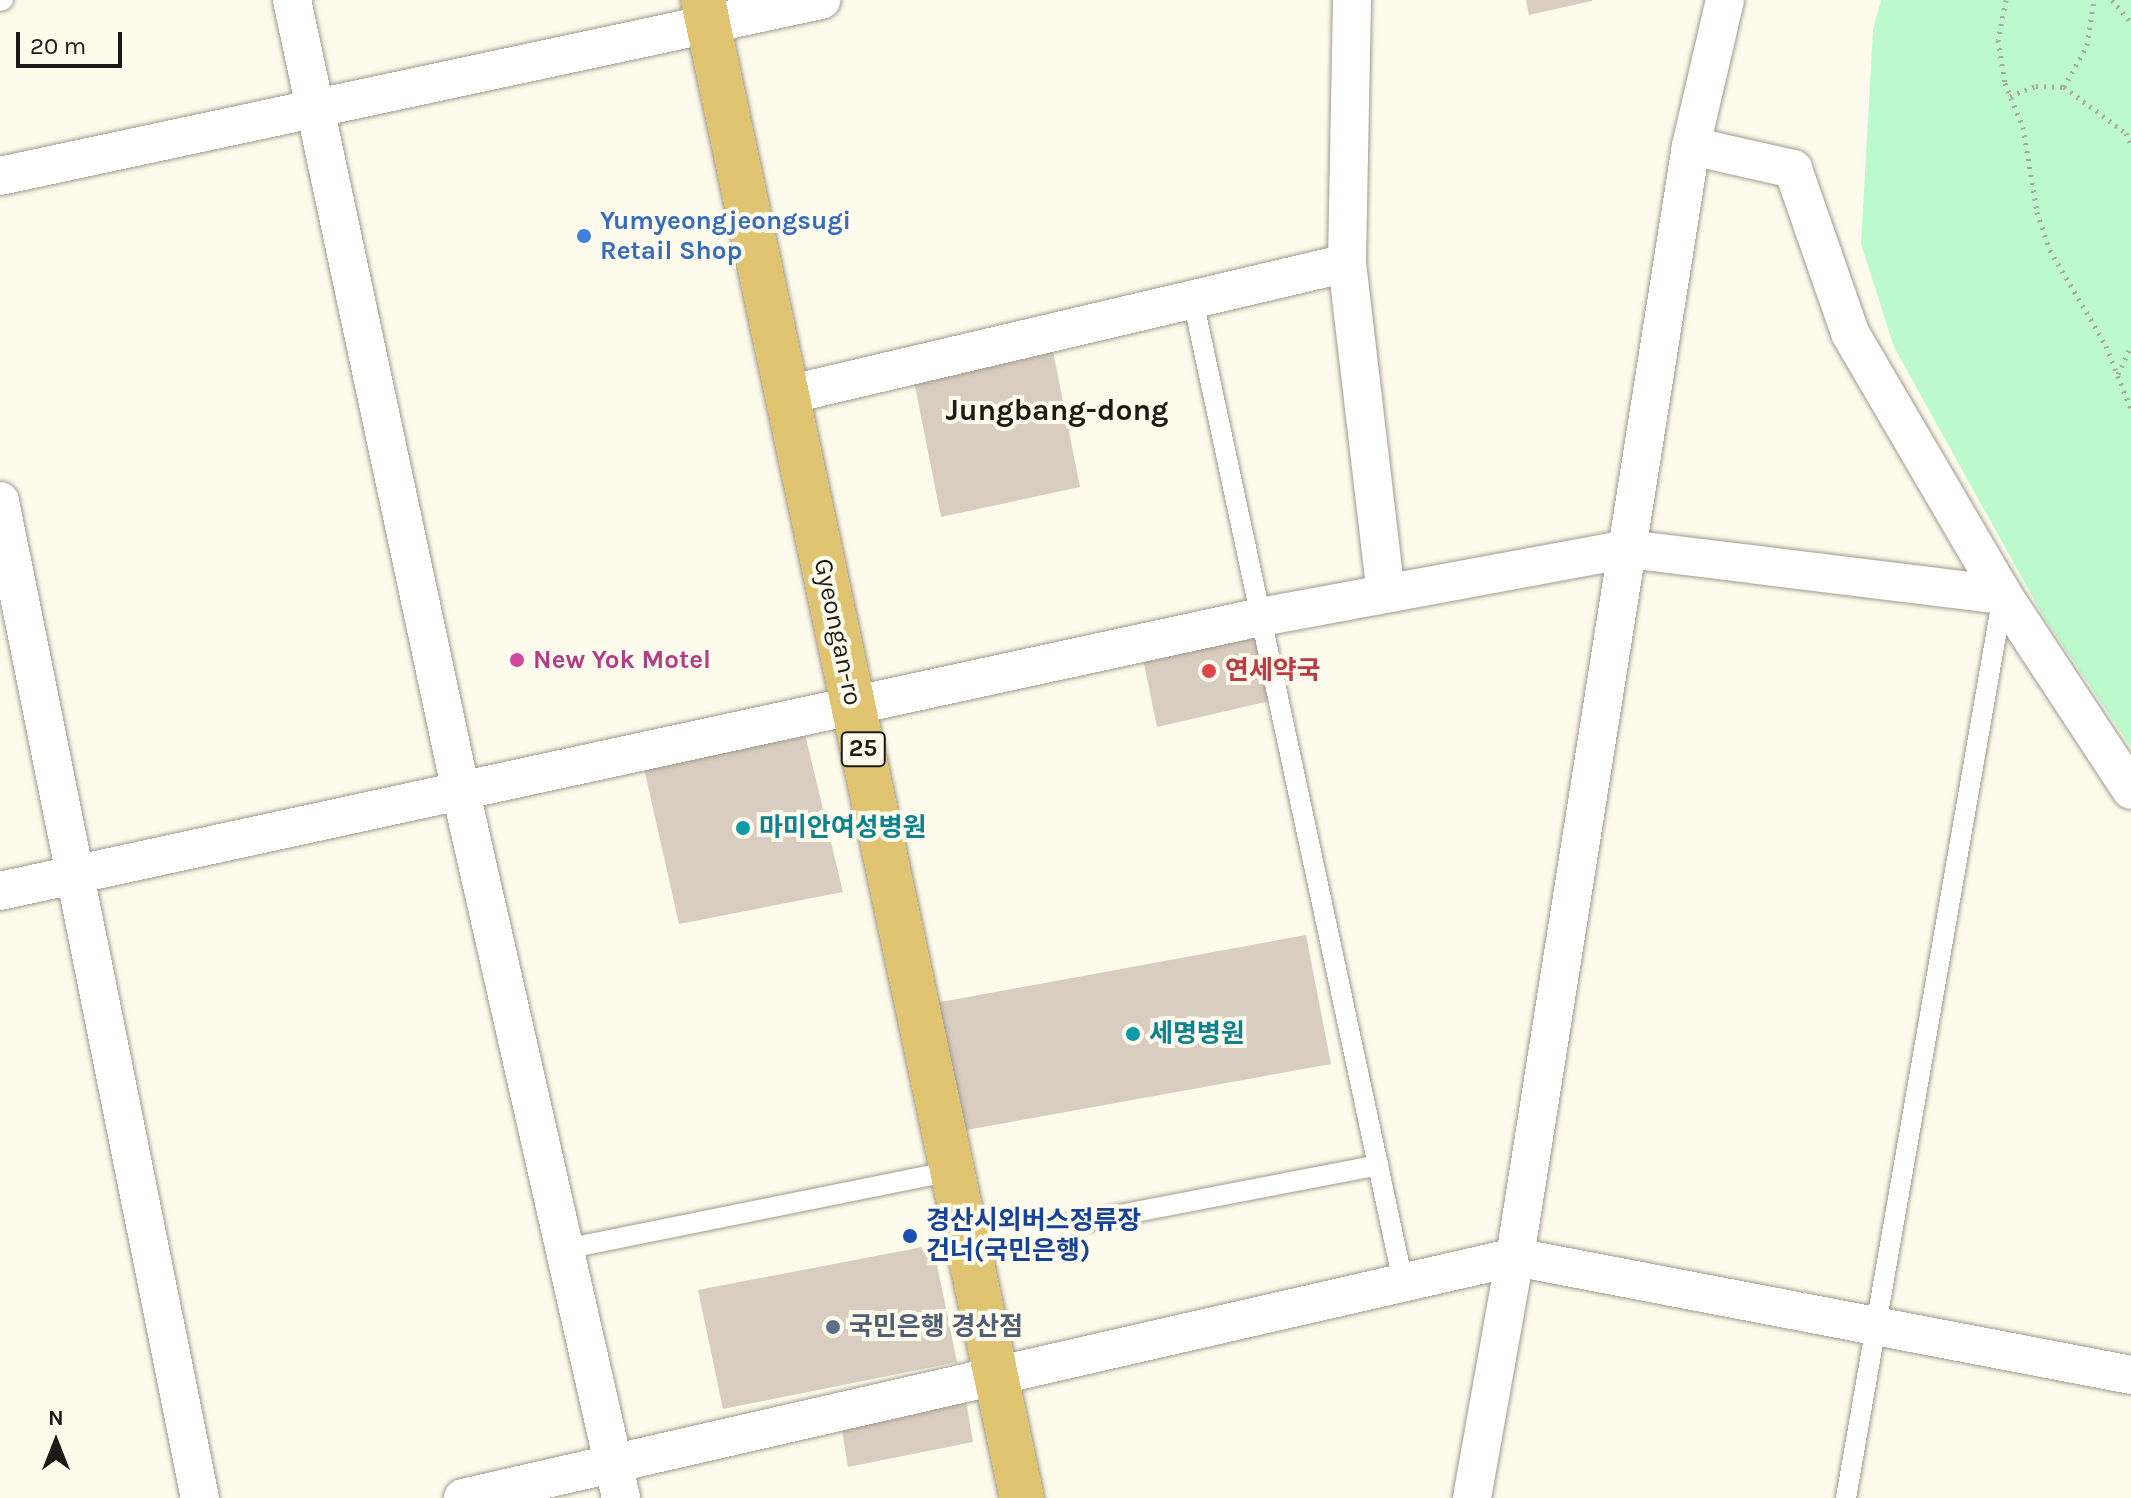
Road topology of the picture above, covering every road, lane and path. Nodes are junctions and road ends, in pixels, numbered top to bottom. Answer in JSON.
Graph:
{"nodes":[{"id":1,"x":292,"y":0,"type":"edge"},
{"id":2,"x":821,"y":0,"type":"edge"},
{"id":3,"x":1352,"y":0,"type":"edge"},
{"id":4,"x":1725,"y":0,"type":"edge"},
{"id":5,"x":2006,"y":0,"type":"edge"},
{"id":6,"x":2094,"y":0,"type":"edge"},
{"id":7,"x":2112,"y":0,"type":"edge"},
{"id":8,"x":705,"y":12,"type":"edge"},
{"id":9,"x":2131,"y":23,"type":"edge"},
{"id":10,"x":2064,"y":87,"type":"junction"},
{"id":11,"x":2010,"y":96,"type":"junction"},
{"id":12,"x":316,"y":108,"type":"junction"},
{"id":13,"x":2131,"y":144,"type":"edge"},
{"id":14,"x":1691,"y":146,"type":"junction"},
{"id":15,"x":0,"y":176,"type":"edge"},
{"id":16,"x":1347,"y":263,"type":"junction"},
{"id":17,"x":1193,"y":300,"type":"junction"},
{"id":18,"x":2131,"y":346,"type":"edge"},
{"id":19,"x":2128,"y":361,"type":"edge"},
{"id":20,"x":2117,"y":375,"type":"junction"},
{"id":21,"x":787,"y":395,"type":"junction"},
{"id":22,"x":2131,"y":409,"type":"edge"},
{"id":23,"x":0,"y":501,"type":"edge"},
{"id":24,"x":1628,"y":549,"type":"junction"},
{"id":25,"x":1386,"y":594,"type":"junction"},
{"id":26,"x":2003,"y":595,"type":"junction"},
{"id":27,"x":1261,"y":617,"type":"junction"},
{"id":28,"x":853,"y":706,"type":"junction"},
{"id":29,"x":460,"y":788,"type":"junction"},
{"id":30,"x":2131,"y":790,"type":"edge"},
{"id":31,"x":75,"y":874,"type":"junction"},
{"id":32,"x":0,"y":891,"type":"edge"},
{"id":33,"x":1378,"y":1165,"type":"junction"},
{"id":34,"x":953,"y":1171,"type":"junction"},
{"id":35,"x":969,"y":1244,"type":"junction"},
{"id":36,"x":565,"y":1249,"type":"junction"},
{"id":37,"x":1515,"y":1257,"type":"junction"},
{"id":38,"x":1403,"y":1282,"type":"junction"},
{"id":39,"x":1877,"y":1328,"type":"junction"},
{"id":40,"x":2131,"y":1375,"type":"edge"},
{"id":41,"x":996,"y":1376,"type":"junction"},
{"id":42,"x":618,"y":1481,"type":"edge"},
{"id":43,"x":200,"y":1498,"type":"edge"},
{"id":44,"x":463,"y":1498,"type":"edge"},
{"id":45,"x":1022,"y":1498,"type":"edge"},
{"id":46,"x":1472,"y":1498,"type":"edge"},
{"id":47,"x":1846,"y":1498,"type":"edge"}],
"edges":[{"from":1,"to":12,"type":"street"},
{"from":2,"to":8,"type":"street"},
{"from":3,"to":16,"type":"street"},
{"from":4,"to":14,"type":"street"},
{"from":5,"to":11,"type":"path"},
{"from":6,"to":10,"type":"path"},
{"from":7,"to":9,"type":"path"},
{"from":8,"to":12,"type":"street"},
{"from":8,"to":21,"type":"main road","name":"Gyeongan-ro","number":"25"},
{"from":10,"to":11,"type":"path"},
{"from":10,"to":13,"type":"path"},
{"from":11,"to":20,"type":"path"},
{"from":12,"to":15,"type":"street"},
{"from":12,"to":29,"type":"street"},
{"from":14,"to":24,"type":"street"},
{"from":14,"to":26,"type":"street"},
{"from":16,"to":17,"type":"street"},
{"from":16,"to":25,"type":"street"},
{"from":17,"to":21,"type":"street"},
{"from":17,"to":27,"type":"lane"},
{"from":18,"to":19,"type":"path"},
{"from":19,"to":20,"type":"path"},
{"from":20,"to":22,"type":"path"},
{"from":21,"to":28,"type":"main road","name":"Gyeongan-ro","number":"25"},
{"from":23,"to":31,"type":"street"},
{"from":24,"to":25,"type":"street"},
{"from":24,"to":26,"type":"street"},
{"from":24,"to":37,"type":"street"},
{"from":25,"to":27,"type":"street"},
{"from":26,"to":30,"type":"street"},
{"from":26,"to":39,"type":"lane"},
{"from":27,"to":28,"type":"street"},
{"from":27,"to":33,"type":"lane"},
{"from":28,"to":29,"type":"street"},
{"from":28,"to":34,"type":"main road","name":"Gyeongan-ro","number":"25"},
{"from":29,"to":31,"type":"street"},
{"from":29,"to":36,"type":"street"},
{"from":31,"to":32,"type":"street"},
{"from":31,"to":43,"type":"street"},
{"from":33,"to":35,"type":"lane"},
{"from":33,"to":38,"type":"lane"},
{"from":34,"to":35,"type":"main road","name":"Gyeongan-ro","number":"25"},
{"from":34,"to":36,"type":"lane"},
{"from":35,"to":41,"type":"main road","name":"Gyeongan-ro","number":"25"},
{"from":36,"to":42,"type":"street"},
{"from":37,"to":38,"type":"street"},
{"from":37,"to":39,"type":"street"},
{"from":37,"to":46,"type":"street"},
{"from":38,"to":41,"type":"street"},
{"from":39,"to":40,"type":"street"},
{"from":39,"to":47,"type":"lane"},
{"from":41,"to":42,"type":"street"},
{"from":41,"to":45,"type":"main road","name":"Gyeongan-ro","number":"25"},
{"from":42,"to":44,"type":"street"}]}
